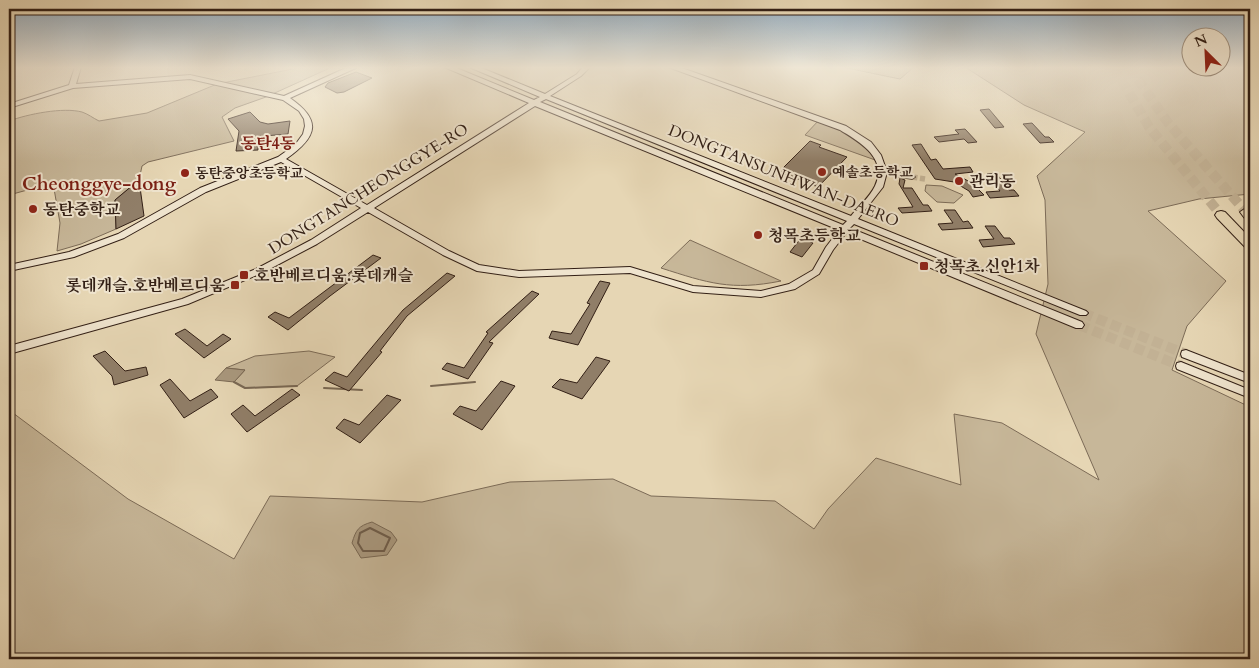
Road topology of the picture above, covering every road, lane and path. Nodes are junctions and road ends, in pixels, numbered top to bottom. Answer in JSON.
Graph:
{"nodes":[{"id":1,"x":34,"y":98,"type":"edge"},
{"id":2,"x":285,"y":98,"type":"edge"},
{"id":3,"x":524,"y":98,"type":"edge"},
{"id":4,"x":540,"y":98,"type":"edge"},
{"id":5,"x":549,"y":98,"type":"edge"},
{"id":6,"x":757,"y":98,"type":"edge"},
{"id":7,"x":533,"y":102,"type":"junction"},
{"id":8,"x":9,"y":106,"type":"edge"},
{"id":9,"x":568,"y":106,"type":"junction"},
{"id":10,"x":559,"y":113,"type":"junction"},
{"id":11,"x":281,"y":159,"type":"junction"},
{"id":12,"x":883,"y":172,"type":"junction"},
{"id":13,"x":912,"y":177,"type":"tunnel mouth"},
{"id":14,"x":368,"y":209,"type":"junction"},
{"id":15,"x":1221,"y":215,"type":"tunnel mouth"},
{"id":16,"x":852,"y":220,"type":"junction"},
{"id":17,"x":845,"y":230,"type":"junction"},
{"id":18,"x":1250,"y":245,"type":"edge"},
{"id":19,"x":9,"y":268,"type":"edge"},
{"id":20,"x":1083,"y":313,"type":"tunnel mouth"},
{"id":21,"x":1080,"y":325,"type":"tunnel mouth"},
{"id":22,"x":9,"y":350,"type":"edge"},
{"id":23,"x":1186,"y":354,"type":"tunnel mouth"},
{"id":24,"x":1180,"y":366,"type":"tunnel mouth"},
{"id":25,"x":1250,"y":379,"type":"edge"},
{"id":26,"x":1250,"y":394,"type":"edge"}],
"edges":[{"from":1,"to":8,"type":"street"},
{"from":2,"to":11,"type":"street"},
{"from":3,"to":7,"type":"street","name":"DONGTANSUNHWAN-DAERO"},
{"from":4,"to":7,"type":"street","name":"DONGTANCHEONGGYE-RO"},
{"from":5,"to":9,"type":"street","name":"DONGTANSUNHWAN-DAERO"},
{"from":6,"to":12,"type":"street"},
{"from":7,"to":10,"type":"street","name":"DONGTANSUNHWAN-DAERO"},
{"from":7,"to":14,"type":"street","name":"DONGTANCHEONGGYE-RO"},
{"from":9,"to":10,"type":"street"},
{"from":9,"to":16,"type":"street","name":"DONGTANSUNHWAN-DAERO"},
{"from":10,"to":17,"type":"street","name":"DONGTANSUNHWAN-DAERO"},
{"from":11,"to":14,"type":"street"},
{"from":11,"to":19,"type":"street"},
{"from":12,"to":13,"type":"street"},
{"from":12,"to":16,"type":"street"},
{"from":14,"to":17,"type":"street"},
{"from":14,"to":22,"type":"street","name":"DONGTANCHEONGGYE-RO"},
{"from":15,"to":18,"type":"highway"},
{"from":16,"to":17,"type":"street"},
{"from":16,"to":20,"type":"street","name":"DONGTANSUNHWAN-DAERO"},
{"from":17,"to":21,"type":"street","name":"DONGTANSUNHWAN-DAERO"},
{"from":23,"to":25,"type":"street"},
{"from":24,"to":26,"type":"street"}]}
